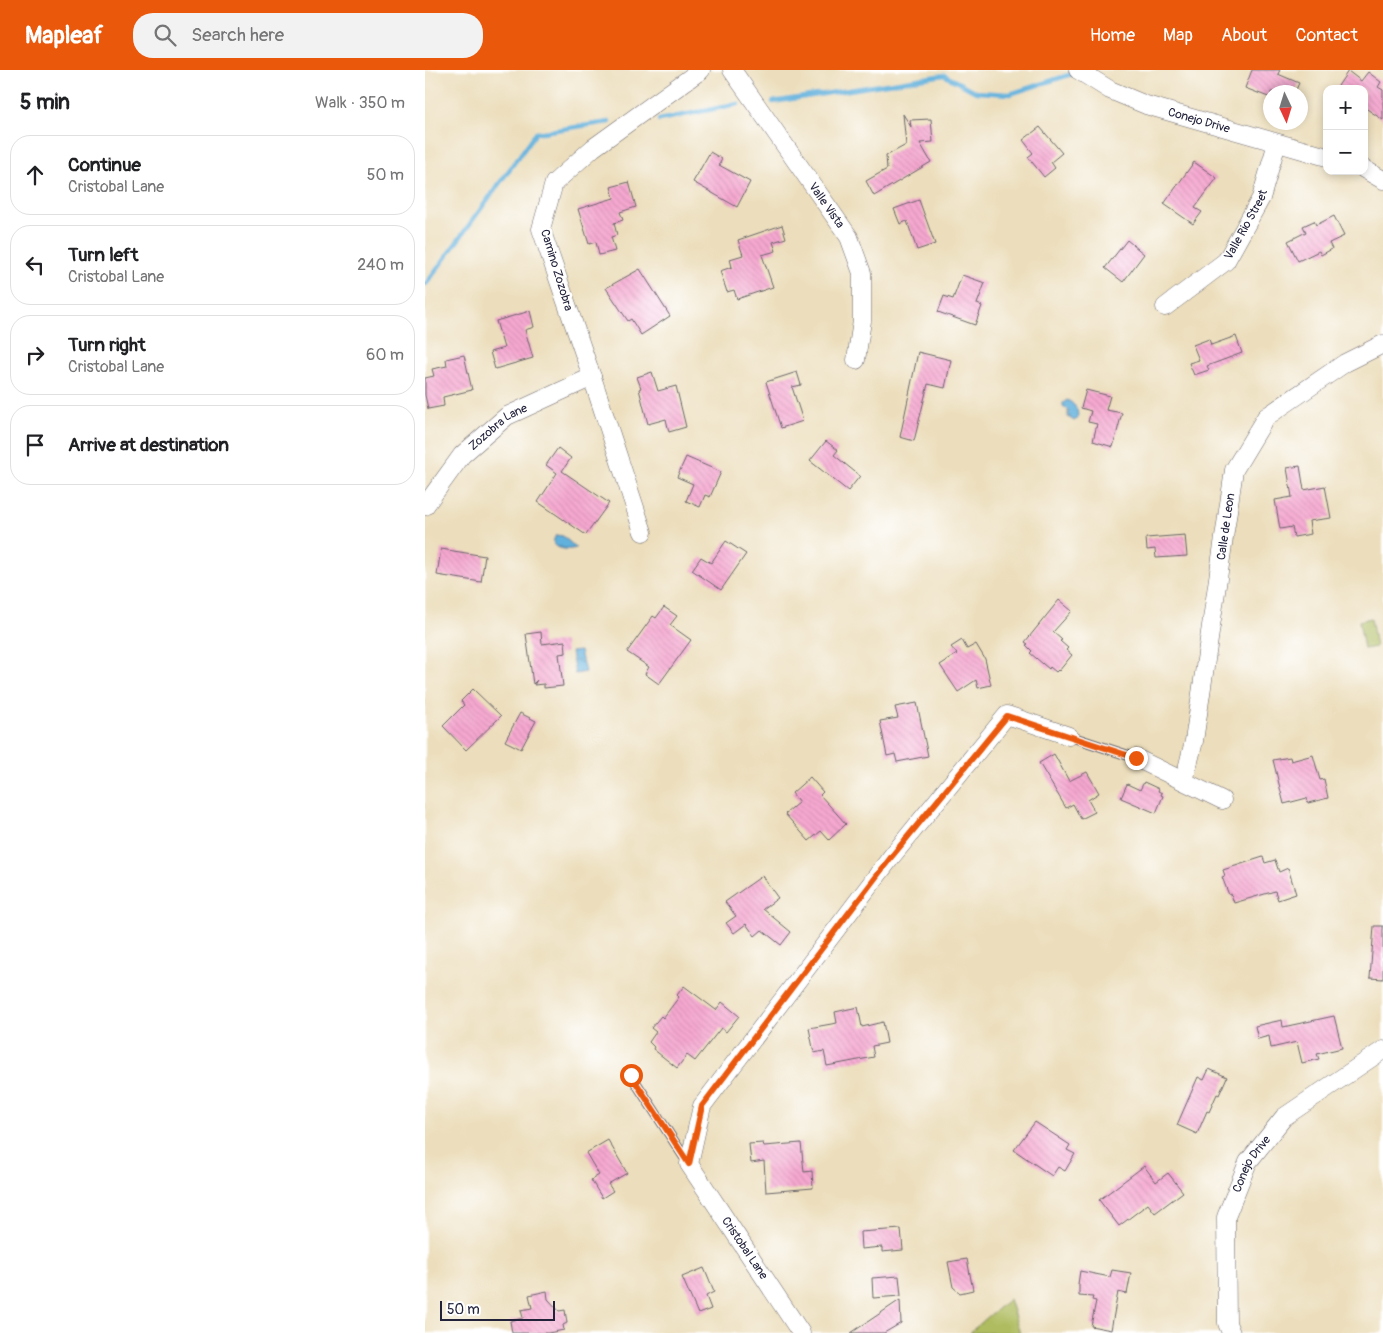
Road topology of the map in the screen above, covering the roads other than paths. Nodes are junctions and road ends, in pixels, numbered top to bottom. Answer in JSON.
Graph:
{"nodes":[{"id":1,"x":701,"y":70,"type":"edge"},
{"id":2,"x":732,"y":70,"type":"edge"},
{"id":3,"x":1078,"y":70,"type":"edge"},
{"id":4,"x":1277,"y":143,"type":"junction"},
{"id":5,"x":1323,"y":156,"type":"edge"},
{"id":6,"x":1368,"y":172,"type":"edge"},
{"id":7,"x":1383,"y":180,"type":"edge"},
{"id":8,"x":1165,"y":307,"type":"dead end"},
{"id":9,"x":1383,"y":344,"type":"edge"},
{"id":10,"x":856,"y":360,"type":"dead end"},
{"id":11,"x":592,"y":377,"type":"junction"},
{"id":12,"x":425,"y":506,"type":"edge"},
{"id":13,"x":643,"y":532,"type":"dead end"},
{"id":14,"x":1069,"y":736,"type":"joint"},
{"id":15,"x":1136,"y":758,"type":"joint"},
{"id":16,"x":1184,"y":781,"type":"junction"},
{"id":17,"x":1222,"y":800,"type":"dead end"},
{"id":18,"x":1383,"y":1050,"type":"edge"},
{"id":19,"x":631,"y":1075,"type":"dead end"},
{"id":20,"x":689,"y":1164,"type":"junction"},
{"id":21,"x":801,"y":1333,"type":"edge"},
{"id":22,"x":1231,"y":1333,"type":"edge"}],
"edges":[{"from":1,"to":11,"type":"street","name":"Camino Zozobra"},
{"from":2,"to":10,"type":"street","name":"Valle Vista"},
{"from":3,"to":4,"type":"street","name":"Conejo Drive"},
{"from":4,"to":5,"type":"street","name":"Conejo Drive"},
{"from":4,"to":8,"type":"street","name":"Valle Rio Street"},
{"from":6,"to":7,"type":"street"},
{"from":9,"to":16,"type":"street","name":"Calle de Leon"},
{"from":11,"to":12,"type":"street","name":"Zozobra Lane"},
{"from":11,"to":13,"type":"street","name":"Camino Zozobra"},
{"from":14,"to":15,"type":"lane"},
{"from":14,"to":20,"type":"street"},
{"from":15,"to":16,"type":"street"},
{"from":16,"to":17,"type":"street"},
{"from":18,"to":22,"type":"street","name":"Conejo Drive"},
{"from":19,"to":20,"type":"lane","name":"Cristobal Lane"},
{"from":20,"to":21,"type":"street","name":"Cristobal Lane"}]}
